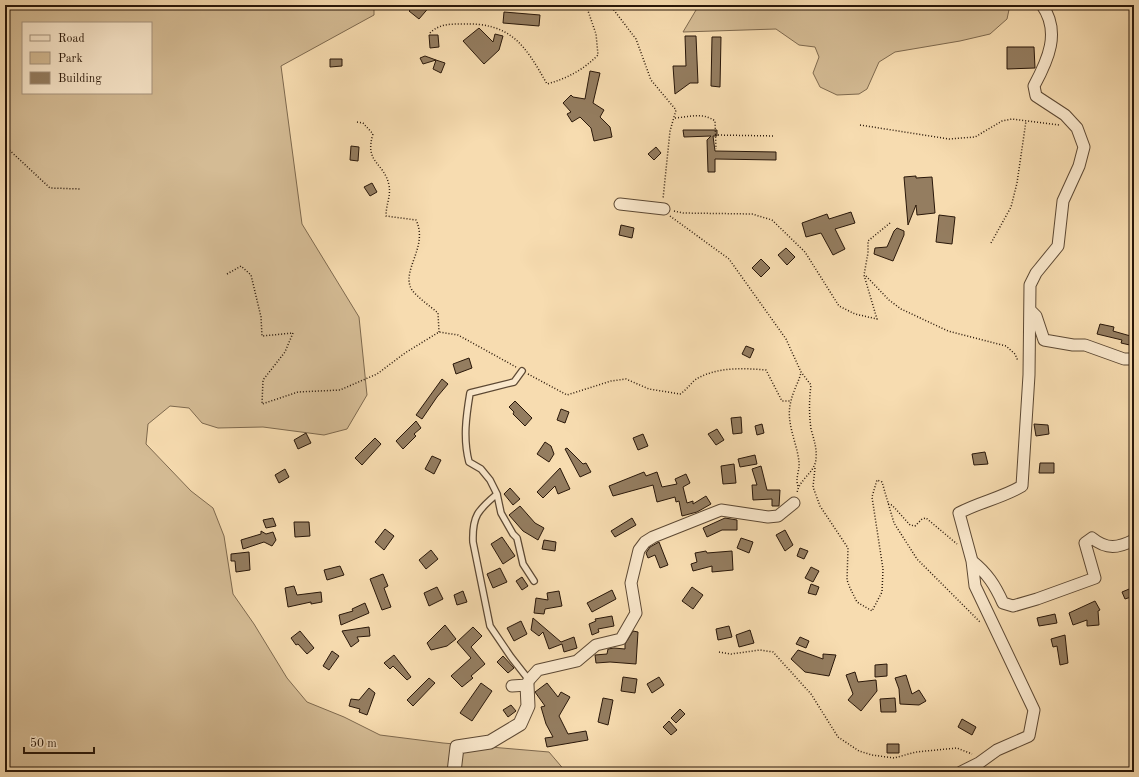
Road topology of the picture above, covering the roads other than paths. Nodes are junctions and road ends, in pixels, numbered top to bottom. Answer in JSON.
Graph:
{"nodes":[{"id":1,"x":1042,"y":5,"type":"edge"},
{"id":2,"x":620,"y":204,"type":"dead end"},
{"id":3,"x":664,"y":209,"type":"road end"},
{"id":4,"x":1030,"y":310,"type":"junction"},
{"id":5,"x":1134,"y":359,"type":"edge"},
{"id":6,"x":522,"y":371,"type":"road end"},
{"id":7,"x":497,"y":494,"type":"junction"},
{"id":8,"x":794,"y":503,"type":"road end"},
{"id":9,"x":1134,"y":540,"type":"edge"},
{"id":10,"x":971,"y":558,"type":"junction"},
{"id":11,"x":534,"y":581,"type":"dead end"},
{"id":12,"x":528,"y":682,"type":"junction"},
{"id":13,"x":512,"y":686,"type":"dead end"},
{"id":14,"x":454,"y":772,"type":"edge"},
{"id":15,"x":961,"y":772,"type":"edge"}],
"edges":[{"from":1,"to":4,"type":"street"},
{"from":2,"to":3,"type":"street"},
{"from":4,"to":5,"type":"street"},
{"from":4,"to":10,"type":"street"},
{"from":6,"to":7,"type":"lane"},
{"from":7,"to":11,"type":"lane"},
{"from":7,"to":12,"type":"lane"},
{"from":8,"to":12,"type":"street"},
{"from":9,"to":10,"type":"street"},
{"from":10,"to":15,"type":"street"},
{"from":12,"to":13,"type":"street"},
{"from":12,"to":14,"type":"street"}]}
